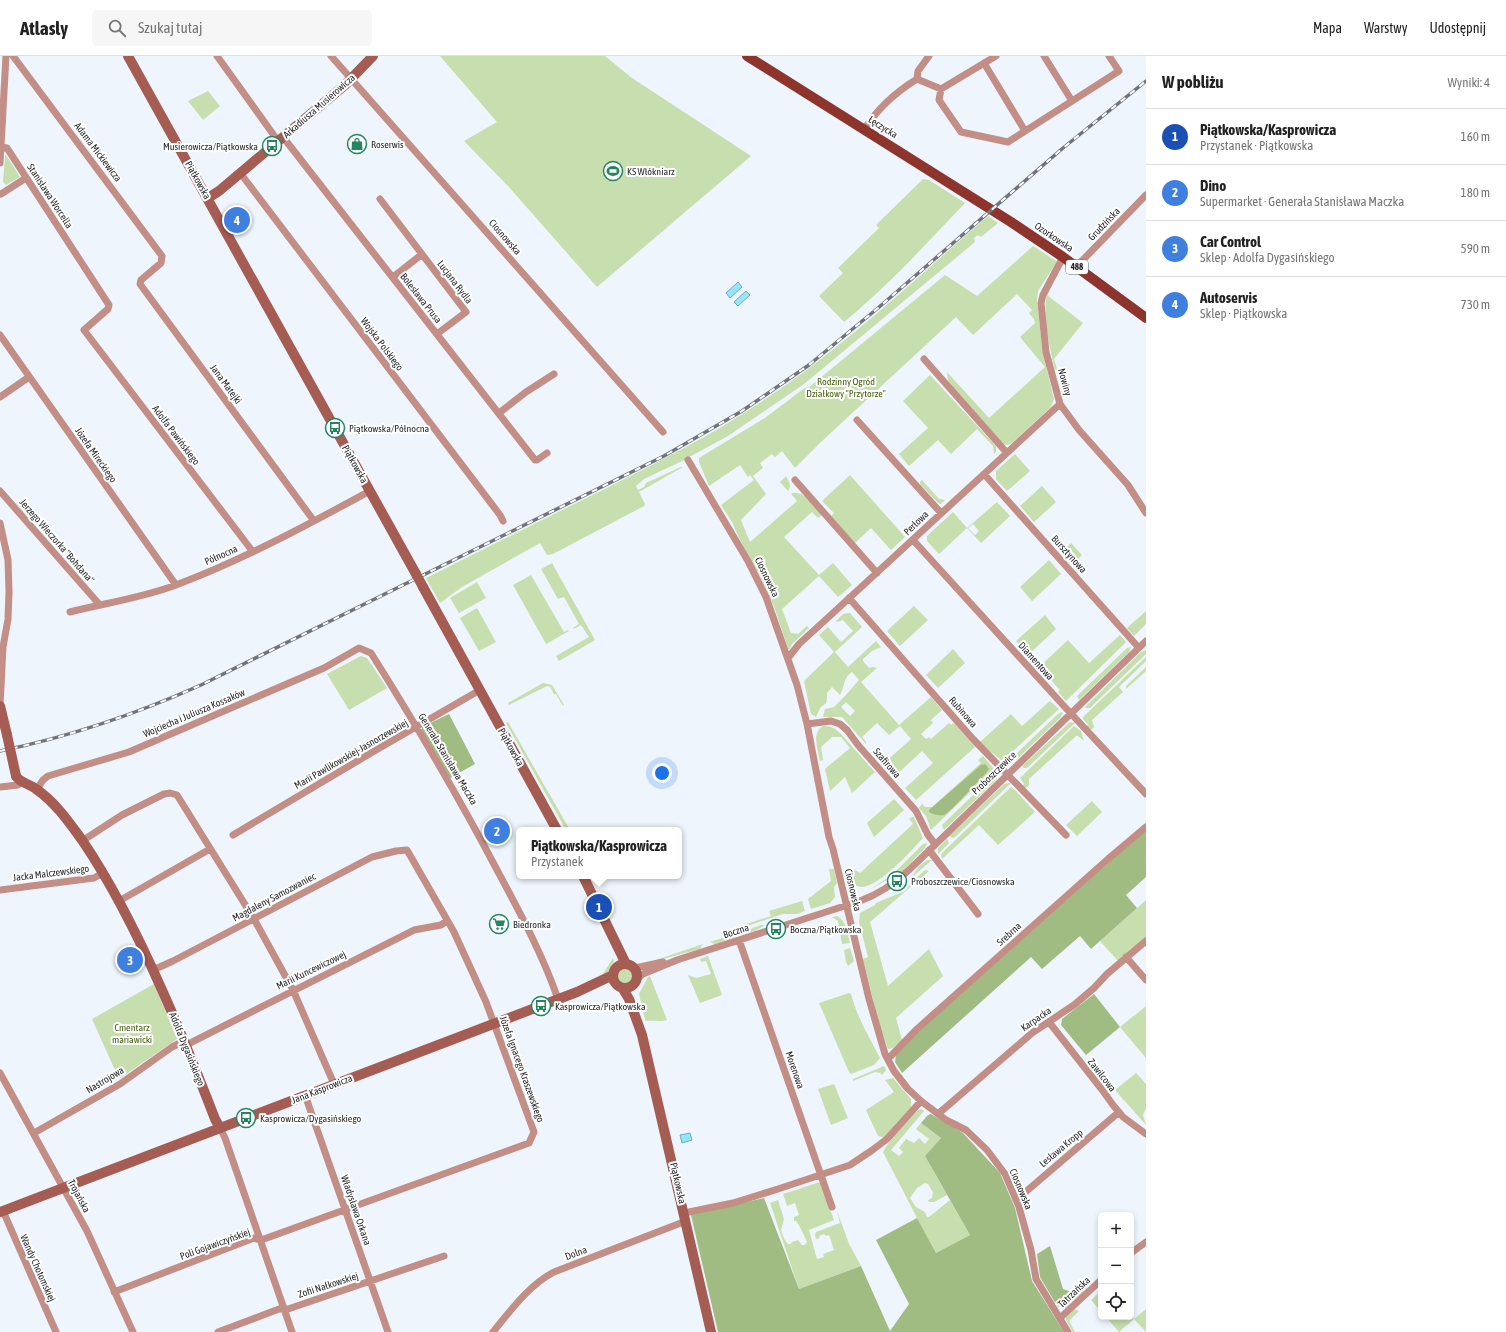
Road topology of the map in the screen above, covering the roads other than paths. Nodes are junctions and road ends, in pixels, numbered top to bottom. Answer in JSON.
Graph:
{"nodes":[{"id":1,"x":6,"y":56,"type":"edge"},
{"id":2,"x":13,"y":56,"type":"edge"},
{"id":3,"x":128,"y":56,"type":"edge"},
{"id":4,"x":217,"y":56,"type":"edge"},
{"id":5,"x":331,"y":56,"type":"edge"},
{"id":6,"x":373,"y":56,"type":"edge"},
{"id":7,"x":929,"y":56,"type":"edge"},
{"id":8,"x":996,"y":56,"type":"edge"},
{"id":9,"x":1044,"y":56,"type":"edge"},
{"id":10,"x":1109,"y":56,"type":"edge"},
{"id":11,"x":752,"y":57,"type":"edge"},
{"id":12,"x":984,"y":63,"type":"junction"},
{"id":13,"x":351,"y":79,"type":"junction"},
{"id":14,"x":917,"y":79,"type":"junction"},
{"id":15,"x":941,"y":89,"type":"junction"},
{"id":16,"x":1072,"y":100,"type":"junction"},
{"id":17,"x":864,"y":130,"type":"junction"},
{"id":18,"x":1025,"y":131,"type":"junction"},
{"id":19,"x":281,"y":139,"type":"junction"},
{"id":20,"x":2,"y":147,"type":"junction"},
{"id":21,"x":0,"y":164,"type":"edge"},
{"id":22,"x":26,"y":178,"type":"junction"},
{"id":23,"x":244,"y":178,"type":"dead end"},
{"id":24,"x":0,"y":194,"type":"edge"},
{"id":25,"x":1146,"y":195,"type":"edge"},
{"id":26,"x":208,"y":198,"type":"junction"},
{"id":27,"x":380,"y":199,"type":"dead end"},
{"id":28,"x":1006,"y":219,"type":"joint"},
{"id":29,"x":421,"y":255,"type":"junction"},
{"id":30,"x":1063,"y":258,"type":"junction"},
{"id":31,"x":161,"y":263,"type":"joint"},
{"id":32,"x":1076,"y":267,"type":"junction"},
{"id":33,"x":393,"y":277,"type":"junction"},
{"id":34,"x":1146,"y":318,"type":"edge"},
{"id":35,"x":84,"y":330,"type":"joint"},
{"id":36,"x":437,"y":334,"type":"junction"},
{"id":37,"x":0,"y":335,"type":"edge"},
{"id":38,"x":924,"y":359,"type":"dead end"},
{"id":39,"x":554,"y":374,"type":"dead end"},
{"id":40,"x":29,"y":377,"type":"junction"},
{"id":41,"x":0,"y":397,"type":"edge"},
{"id":42,"x":1060,"y":404,"type":"junction"},
{"id":43,"x":499,"y":413,"type":"junction"},
{"id":44,"x":857,"y":420,"type":"dead end"},
{"id":45,"x":663,"y":432,"type":"dead end"},
{"id":46,"x":547,"y":453,"type":"dead end"},
{"id":47,"x":1007,"y":453,"type":"junction"},
{"id":48,"x":688,"y":460,"type":"dead end"},
{"id":49,"x":984,"y":474,"type":"junction"},
{"id":50,"x":795,"y":480,"type":"dead end"},
{"id":51,"x":0,"y":491,"type":"edge"},
{"id":52,"x":370,"y":491,"type":"junction"},
{"id":53,"x":940,"y":513,"type":"junction"},
{"id":54,"x":1146,"y":513,"type":"edge"},
{"id":55,"x":314,"y":521,"type":"junction"},
{"id":56,"x":503,"y":521,"type":"dead end"},
{"id":57,"x":0,"y":523,"type":"edge"},
{"id":58,"x":913,"y":540,"type":"junction"},
{"id":59,"x":3,"y":549,"type":"edge"},
{"id":60,"x":253,"y":552,"type":"junction"},
{"id":61,"x":877,"y":573,"type":"junction"},
{"id":62,"x":176,"y":585,"type":"junction"},
{"id":63,"x":849,"y":598,"type":"junction"},
{"id":64,"x":99,"y":604,"type":"junction"},
{"id":65,"x":70,"y":612,"type":"dead end"},
{"id":66,"x":2,"y":635,"type":"edge"},
{"id":67,"x":1146,"y":642,"type":"edge"},
{"id":68,"x":359,"y":648,"type":"joint"},
{"id":69,"x":1139,"y":648,"type":"junction"},
{"id":70,"x":788,"y":658,"type":"junction"},
{"id":71,"x":480,"y":690,"type":"junction"},
{"id":72,"x":0,"y":705,"type":"edge"},
{"id":73,"x":1071,"y":714,"type":"junction"},
{"id":74,"x":807,"y":724,"type":"junction"},
{"id":75,"x":417,"y":727,"type":"junction"},
{"id":76,"x":1007,"y":774,"type":"junction"},
{"id":77,"x":19,"y":779,"type":"junction"},
{"id":78,"x":0,"y":787,"type":"edge"},
{"id":79,"x":37,"y":789,"type":"junction"},
{"id":80,"x":1146,"y":794,"type":"edge"},
{"id":81,"x":555,"y":827,"type":"edge"},
{"id":82,"x":1146,"y":827,"type":"edge"},
{"id":83,"x":233,"y":835,"type":"dead end"},
{"id":84,"x":1066,"y":835,"type":"dead end"},
{"id":85,"x":82,"y":841,"type":"junction"},
{"id":86,"x":935,"y":844,"type":"junction"},
{"id":87,"x":210,"y":849,"type":"junction"},
{"id":88,"x":407,"y":850,"type":"joint"},
{"id":89,"x":929,"y":850,"type":"junction"},
{"id":90,"x":103,"y":873,"type":"junction"},
{"id":91,"x":584,"y":879,"type":"edge"},
{"id":92,"x":0,"y":890,"type":"edge"},
{"id":93,"x":119,"y":901,"type":"junction"},
{"id":94,"x":846,"y":905,"type":"junction"},
{"id":95,"x":978,"y":914,"type":"dead end"},
{"id":96,"x":254,"y":919,"type":"junction"},
{"id":97,"x":604,"y":920,"type":"junction"},
{"id":98,"x":448,"y":921,"type":"junction"},
{"id":99,"x":739,"y":940,"type":"junction"},
{"id":100,"x":1146,"y":941,"type":"edge"},
{"id":101,"x":1126,"y":957,"type":"junction"},
{"id":102,"x":677,"y":960,"type":"junction"},
{"id":103,"x":631,"y":966,"type":"junction"},
{"id":104,"x":153,"y":970,"type":"junction"},
{"id":105,"x":617,"y":979,"type":"junction"},
{"id":106,"x":1146,"y":980,"type":"edge"},
{"id":107,"x":636,"y":982,"type":"junction"},
{"id":108,"x":293,"y":990,"type":"junction"},
{"id":109,"x":558,"y":999,"type":"junction"},
{"id":110,"x":1049,"y":1022,"type":"junction"},
{"id":111,"x":494,"y":1023,"type":"junction"},
{"id":112,"x":642,"y":1035,"type":"junction"},
{"id":113,"x":185,"y":1043,"type":"junction"},
{"id":114,"x":888,"y":1059,"type":"junction"},
{"id":115,"x":0,"y":1073,"type":"edge"},
{"id":116,"x":334,"y":1084,"type":"junction"},
{"id":117,"x":306,"y":1095,"type":"junction"},
{"id":118,"x":921,"y":1101,"type":"junction"},
{"id":119,"x":1119,"y":1112,"type":"junction"},
{"id":120,"x":938,"y":1114,"type":"junction"},
{"id":121,"x":220,"y":1128,"type":"junction"},
{"id":122,"x":34,"y":1133,"type":"junction"},
{"id":123,"x":1146,"y":1134,"type":"edge"},
{"id":124,"x":821,"y":1175,"type":"junction"},
{"id":125,"x":64,"y":1188,"type":"junction"},
{"id":126,"x":1016,"y":1200,"type":"junction"},
{"id":127,"x":832,"y":1207,"type":"dead end"},
{"id":128,"x":346,"y":1210,"type":"junction"},
{"id":129,"x":1,"y":1212,"type":"edge"},
{"id":130,"x":685,"y":1217,"type":"junction"},
{"id":131,"x":260,"y":1240,"type":"junction"},
{"id":132,"x":1146,"y":1242,"type":"edge"},
{"id":133,"x":1134,"y":1251,"type":"edge"},
{"id":134,"x":444,"y":1256,"type":"dead end"},
{"id":135,"x":370,"y":1281,"type":"junction"},
{"id":136,"x":1098,"y":1283,"type":"edge"},
{"id":137,"x":114,"y":1292,"type":"junction"},
{"id":138,"x":284,"y":1310,"type":"junction"},
{"id":139,"x":1060,"y":1318,"type":"junction"},
{"id":140,"x":56,"y":1332,"type":"edge"},
{"id":141,"x":133,"y":1332,"type":"edge"},
{"id":142,"x":218,"y":1332,"type":"edge"},
{"id":143,"x":292,"y":1332,"type":"edge"},
{"id":144,"x":388,"y":1332,"type":"edge"},
{"id":145,"x":494,"y":1332,"type":"edge"},
{"id":146,"x":711,"y":1332,"type":"edge"},
{"id":147,"x":1068,"y":1332,"type":"edge"}],
"edges":[{"from":1,"to":20,"type":"street"},
{"from":2,"to":31,"type":"street","name":"Adama Mickiewicza"},
{"from":3,"to":26,"type":"main road","name":"Piątkowska"},
{"from":4,"to":19,"type":"street","name":"Bolesława Prusa"},
{"from":5,"to":13,"type":"street","name":"Ciosnowska"},
{"from":6,"to":13,"type":"main road","name":"Arkadiusza Musierowicza"},
{"from":7,"to":14,"type":"street"},
{"from":8,"to":12,"type":"street"},
{"from":9,"to":16,"type":"street"},
{"from":10,"to":16,"type":"street"},
{"from":11,"to":17,"type":"main road","name":"Łęczycka","number":"488"},
{"from":12,"to":15,"type":"street"},
{"from":12,"to":18,"type":"street"},
{"from":13,"to":19,"type":"main road","name":"Arkadiusza Musierowicza"},
{"from":13,"to":45,"type":"street","name":"Ciosnowska"},
{"from":14,"to":15,"type":"street"},
{"from":14,"to":17,"type":"street"},
{"from":15,"to":18,"type":"street"},
{"from":16,"to":18,"type":"street"},
{"from":17,"to":28,"type":"main road","name":"Łęczycka","number":"488"},
{"from":19,"to":26,"type":"main road","name":"Arkadiusza Musierowicza"},
{"from":19,"to":33,"type":"street","name":"Bolesława Prusa"},
{"from":20,"to":21,"type":"street"},
{"from":20,"to":22,"type":"street","name":"Stanisława Worcella"},
{"from":22,"to":24,"type":"street"},
{"from":22,"to":35,"type":"street","name":"Stanisława Worcella"},
{"from":23,"to":56,"type":"street","name":"Wojska Polskiego"},
{"from":25,"to":32,"type":"street","name":"Grudzińska"},
{"from":26,"to":52,"type":"main road","name":"Piątkowska"},
{"from":27,"to":29,"type":"street","name":"Lucjana Rydla"},
{"from":28,"to":30,"type":"main road","name":"Ozorkowska","number":"488"},
{"from":29,"to":33,"type":"street"},
{"from":29,"to":36,"type":"street","name":"Lucjana Rydla"},
{"from":30,"to":32,"type":"main road","name":"Ozorkowska","number":"488"},
{"from":30,"to":42,"type":"street","name":"Nowiny"},
{"from":31,"to":55,"type":"street","name":"Jana Matejki"},
{"from":32,"to":34,"type":"main road","name":"Ozorkowska","number":"488"},
{"from":33,"to":36,"type":"street","name":"Bolesława Prusa"},
{"from":35,"to":60,"type":"street","name":"Adolfa Pawińskiego"},
{"from":36,"to":43,"type":"street","name":"Bolesława Prusa"},
{"from":37,"to":40,"type":"street","name":"Józefa Mireckiego"},
{"from":38,"to":47,"type":"street"},
{"from":39,"to":43,"type":"street"},
{"from":40,"to":41,"type":"street"},
{"from":40,"to":62,"type":"street","name":"Józefa Mireckiego"},
{"from":42,"to":47,"type":"street","name":"Perłowa"},
{"from":42,"to":54,"type":"street","name":"Nowiny"},
{"from":43,"to":46,"type":"street","name":"Bolesława Prusa"},
{"from":44,"to":53,"type":"street"},
{"from":47,"to":49,"type":"street","name":"Perłowa"},
{"from":48,"to":70,"type":"street","name":"Ciosnowska"},
{"from":49,"to":53,"type":"street","name":"Perłowa"},
{"from":49,"to":69,"type":"street","name":"Bursztynowa"},
{"from":50,"to":61,"type":"street"},
{"from":51,"to":64,"type":"street","name":"Jerzego Wieczorka \"Bohdana\""},
{"from":52,"to":55,"type":"street","name":"Północna"},
{"from":52,"to":71,"type":"main road","name":"Piątkowska","bridge":true},
{"from":53,"to":58,"type":"street","name":"Perłowa"},
{"from":55,"to":60,"type":"street","name":"Północna"},
{"from":57,"to":59,"type":"street"},
{"from":58,"to":61,"type":"street","name":"Perłowa"},
{"from":58,"to":73,"type":"street","name":"Diamentowa"},
{"from":59,"to":66,"type":"street"},
{"from":60,"to":62,"type":"street","name":"Północna"},
{"from":61,"to":63,"type":"street","name":"Perłowa"},
{"from":62,"to":64,"type":"street","name":"Północna"},
{"from":63,"to":70,"type":"street","name":"Perłowa"},
{"from":63,"to":76,"type":"street","name":"Rubinowa"},
{"from":64,"to":65,"type":"street","name":"Północna"},
{"from":66,"to":72,"type":"street"},
{"from":67,"to":69,"type":"street","name":"Proboszczewice"},
{"from":68,"to":75,"type":"street","name":"Generała Stanisława Maczka"},
{"from":68,"to":79,"type":"street","name":"Wojciecha i Juliusza Kossaków"},
{"from":69,"to":73,"type":"street","name":"Proboszczewice"},
{"from":70,"to":74,"type":"street","name":"Ciosnowska"},
{"from":71,"to":75,"type":"street","name":"Marii Pawlikowskiej-Jasnorzewskiej"},
{"from":71,"to":81,"type":"main road","name":"Piątkowska"},
{"from":72,"to":77,"type":"main road","bridge":true},
{"from":73,"to":76,"type":"street","name":"Proboszczewice"},
{"from":73,"to":80,"type":"street","name":"Diamentowa"},
{"from":74,"to":86,"type":"street","name":"Szafirowa"},
{"from":74,"to":94,"type":"street","name":"Ciosnowska"},
{"from":75,"to":83,"type":"street","name":"Marii Pawlikowskiej-Jasnorzewskiej"},
{"from":75,"to":109,"type":"street","name":"Generała Stanisława Maczka"},
{"from":76,"to":84,"type":"street","name":"Rubinowa"},
{"from":76,"to":86,"type":"street","name":"Proboszczewice"},
{"from":77,"to":78,"type":"street"},
{"from":77,"to":79,"type":"main road","name":"Adolfa Dygasińskiego"},
{"from":79,"to":85,"type":"main road","name":"Adolfa Dygasińskiego"},
{"from":82,"to":114,"type":"street","name":"Srebrna"},
{"from":85,"to":87,"type":"street"},
{"from":85,"to":90,"type":"main road","name":"Adolfa Dygasińskiego"},
{"from":86,"to":89,"type":"street","name":"Proboszczewice"},
{"from":87,"to":93,"type":"street"},
{"from":87,"to":96,"type":"street"},
{"from":88,"to":96,"type":"street","name":"Magdaleny Samozwaniec"},
{"from":88,"to":98,"type":"street","name":"Józefa Ignacego Kraszewskiego"},
{"from":89,"to":94,"type":"street","name":"Proboszczewice"},
{"from":89,"to":95,"type":"street"},
{"from":90,"to":92,"type":"street","name":"Jacka Malczewskiego"},
{"from":90,"to":93,"type":"main road","name":"Adolfa Dygasińskiego"},
{"from":91,"to":97,"type":"main road","name":"Piątkowska"},
{"from":93,"to":104,"type":"main road","name":"Adolfa Dygasińskiego"},
{"from":94,"to":99,"type":"street","name":"Boczna"},
{"from":94,"to":114,"type":"street","name":"Ciosnowska"},
{"from":96,"to":104,"type":"street","name":"Magdaleny Samozwaniec"},
{"from":96,"to":108,"type":"street"},
{"from":97,"to":103,"type":"main road","name":"Piątkowska"},
{"from":97,"to":105,"type":"main road","name":"Piątkowska"},
{"from":98,"to":108,"type":"street","name":"Marii Kuncewiczowej"},
{"from":98,"to":111,"type":"street","name":"Józefa Ignacego Kraszewskiego"},
{"from":99,"to":102,"type":"street","name":"Boczna"},
{"from":99,"to":124,"type":"street","name":"Morenowa"},
{"from":100,"to":101,"type":"street","name":"Karpacka"},
{"from":101,"to":106,"type":"street"},
{"from":101,"to":110,"type":"street","name":"Karpacka"},
{"from":102,"to":103,"type":"street","name":"Boczna"},
{"from":102,"to":107,"type":"street","name":"Boczna"},
{"from":103,"to":105,"type":"main road"},
{"from":103,"to":107,"type":"main road","name":"Piątkowska"},
{"from":104,"to":113,"type":"main road","name":"Adolfa Dygasińskiego"},
{"from":105,"to":107,"type":"main road"},
{"from":105,"to":109,"type":"main road","name":"Jana Kasprowicza"},
{"from":105,"to":112,"type":"main road","name":"Piątkowska"},
{"from":107,"to":112,"type":"main road","name":"Piątkowska"},
{"from":108,"to":113,"type":"street","name":"Marii Kuncewiczowej"},
{"from":108,"to":116,"type":"street"},
{"from":109,"to":111,"type":"main road","name":"Jana Kasprowicza"},
{"from":110,"to":119,"type":"street","name":"Zawilcowa"},
{"from":110,"to":120,"type":"street","name":"Karpacka"},
{"from":111,"to":116,"type":"main road","name":"Jana Kasprowicza"},
{"from":111,"to":128,"type":"street","name":"Józefa Ignacego Kraszewskiego"},
{"from":112,"to":130,"type":"main road","name":"Piątkowska"},
{"from":113,"to":121,"type":"main road","name":"Adolfa Dygasińskiego"},
{"from":113,"to":122,"type":"street","name":"Nastrojowa"},
{"from":114,"to":118,"type":"street","name":"Ciosnowska"},
{"from":115,"to":122,"type":"street","name":"Trojańska"},
{"from":116,"to":117,"type":"main road","name":"Jana Kasprowicza"},
{"from":117,"to":121,"type":"main road","name":"Jana Kasprowicza"},
{"from":117,"to":128,"type":"street","name":"Władysława Orkana"},
{"from":118,"to":120,"type":"street","name":"Ciosnowska"},
{"from":118,"to":124,"type":"street","name":"Dolna"},
{"from":119,"to":123,"type":"street","name":"Zawilcowa"},
{"from":119,"to":126,"type":"street","name":"Lesława Kropp"},
{"from":120,"to":126,"type":"street","name":"Ciosnowska"},
{"from":121,"to":125,"type":"main road","name":"Jana Kasprowicza"},
{"from":121,"to":131,"type":"street","name":"Adolfa Dygasińskiego"},
{"from":122,"to":125,"type":"street","name":"Trojańska"},
{"from":124,"to":127,"type":"street","name":"Morenowa"},
{"from":124,"to":130,"type":"street","name":"Dolna"},
{"from":125,"to":129,"type":"main road","name":"Jana Kasprowicza"},
{"from":125,"to":137,"type":"street","name":"Trojańska"},
{"from":126,"to":139,"type":"street","name":"Ciosnowska"},
{"from":128,"to":131,"type":"street","name":"Poli Gojawiczyńskiej"},
{"from":128,"to":135,"type":"street","name":"Władysława Orkana"},
{"from":129,"to":140,"type":"street","name":"Wandy Chotomskiej"},
{"from":130,"to":145,"type":"street","name":"Dolna"},
{"from":130,"to":146,"type":"main road","name":"Piątkowska"},
{"from":131,"to":137,"type":"street","name":"Poli Gojawiczyńskiej"},
{"from":131,"to":138,"type":"street","name":"Adolfa Dygasińskiego"},
{"from":132,"to":133,"type":"street"},
{"from":134,"to":135,"type":"street","name":"Zofii Nałkowskiej"},
{"from":135,"to":138,"type":"street","name":"Zofii Nałkowskiej"},
{"from":135,"to":144,"type":"street","name":"Władysława Orkana"},
{"from":136,"to":139,"type":"street","name":"Tatrzańska"},
{"from":137,"to":141,"type":"street","name":"Trojańska"},
{"from":138,"to":142,"type":"street","name":"Zofii Nałkowskiej"},
{"from":138,"to":143,"type":"street","name":"Adolfa Dygasińskiego"},
{"from":139,"to":147,"type":"street","name":"Ciosnowska"}]}
